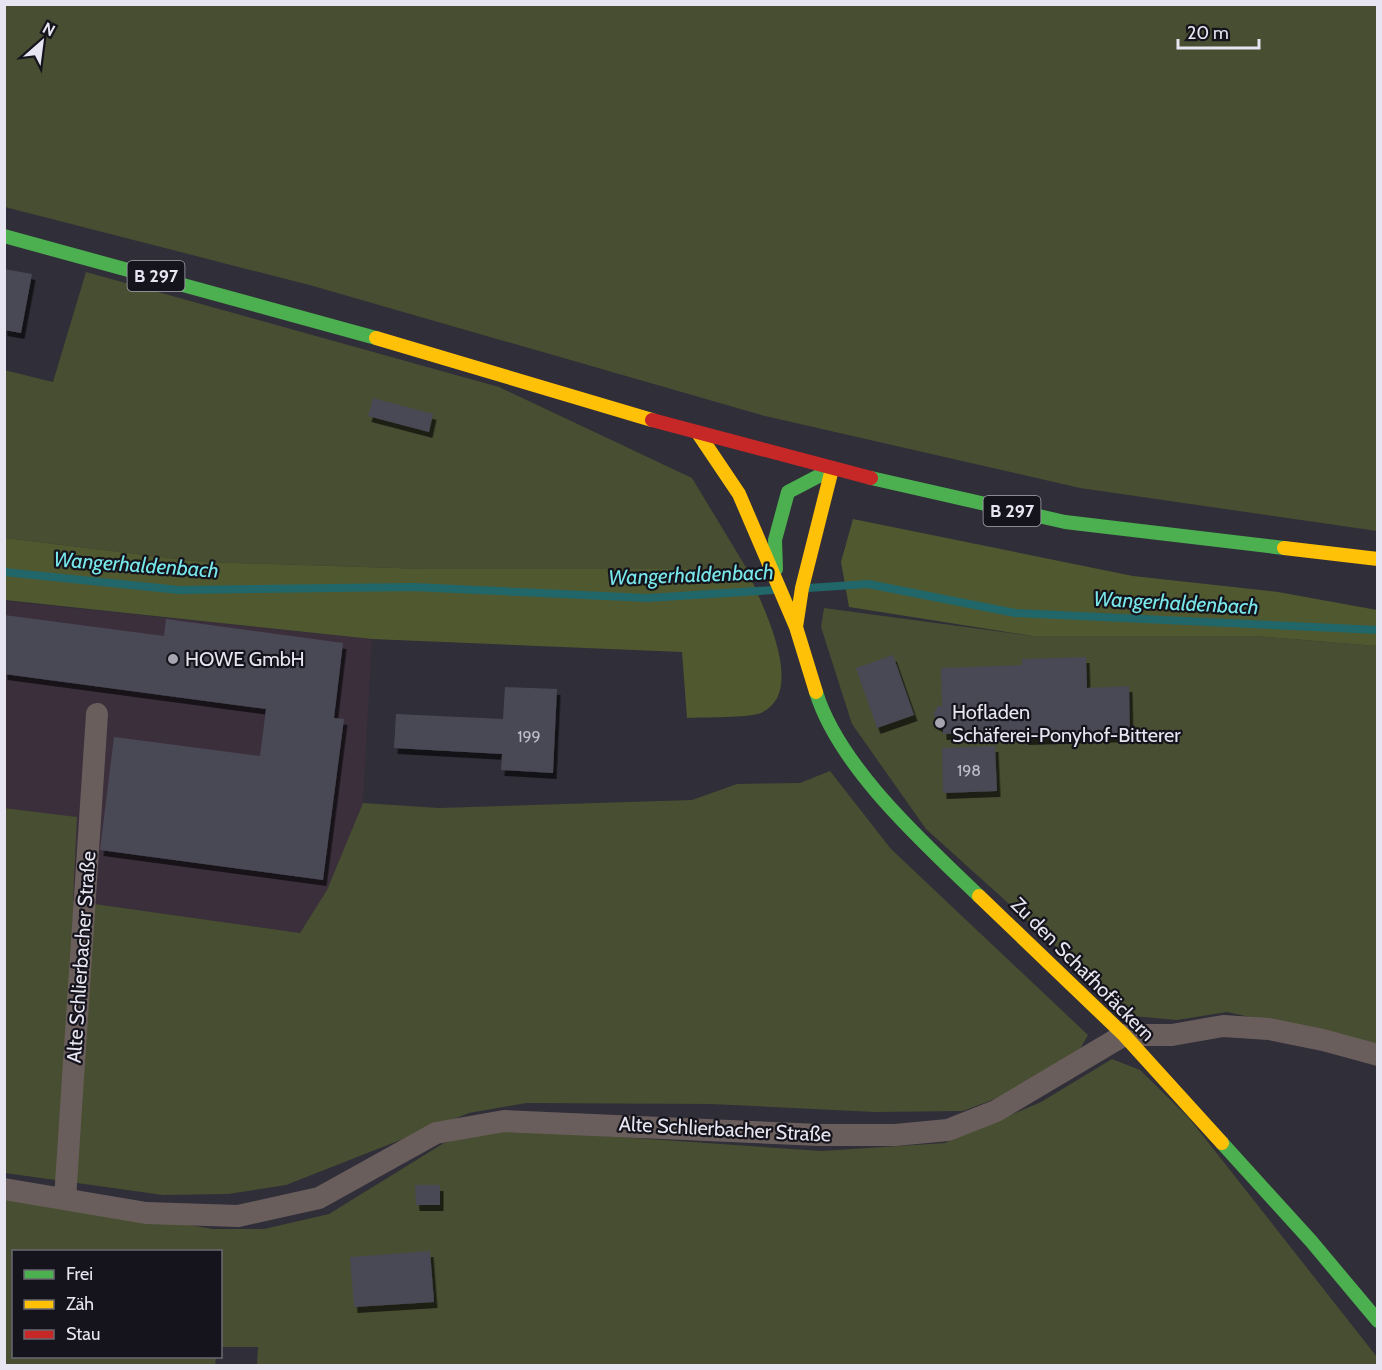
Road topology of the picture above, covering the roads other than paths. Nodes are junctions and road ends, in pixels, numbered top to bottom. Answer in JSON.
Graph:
{"nodes":[{"id":1,"x":4,"y":236,"type":"edge"},
{"id":2,"x":698,"y":433,"type":"junction"},
{"id":3,"x":832,"y":469,"type":"junction"},
{"id":4,"x":1377,"y":559,"type":"edge"},
{"id":5,"x":776,"y":582,"type":"junction"},
{"id":6,"x":796,"y":627,"type":"junction"},
{"id":7,"x":97,"y":714,"type":"dead end"},
{"id":8,"x":1124,"y":1035,"type":"junction"},
{"id":9,"x":1377,"y":1055,"type":"edge"},
{"id":10,"x":4,"y":1189,"type":"edge"},
{"id":11,"x":65,"y":1199,"type":"junction"},
{"id":12,"x":1377,"y":1321,"type":"edge"}],
"edges":[{"from":1,"to":2,"type":"street","number":"B 297"},
{"from":2,"to":3,"type":"street","number":"B 297"},
{"from":2,"to":5,"type":"street","name":"Zu den Schafhofäckern"},
{"from":3,"to":4,"type":"street","number":"B 297"},
{"from":3,"to":5,"type":"street","name":"Zu den Schafhofäckern"},
{"from":3,"to":6,"type":"street","name":"Zu den Schafhofäckern"},
{"from":5,"to":6,"type":"street","name":"Zu den Schafhofäckern"},
{"from":6,"to":8,"type":"street","name":"Zu den Schafhofäckern"},
{"from":7,"to":11,"type":"street","name":"Alte Schlierbacher Straße"},
{"from":8,"to":9,"type":"street"},
{"from":8,"to":11,"type":"street","name":"Alte Schlierbacher Straße"},
{"from":8,"to":12,"type":"street","name":"Zu den Schafhofäckern"},
{"from":10,"to":11,"type":"street","name":"Alte Schlierbacher Straße"}]}
